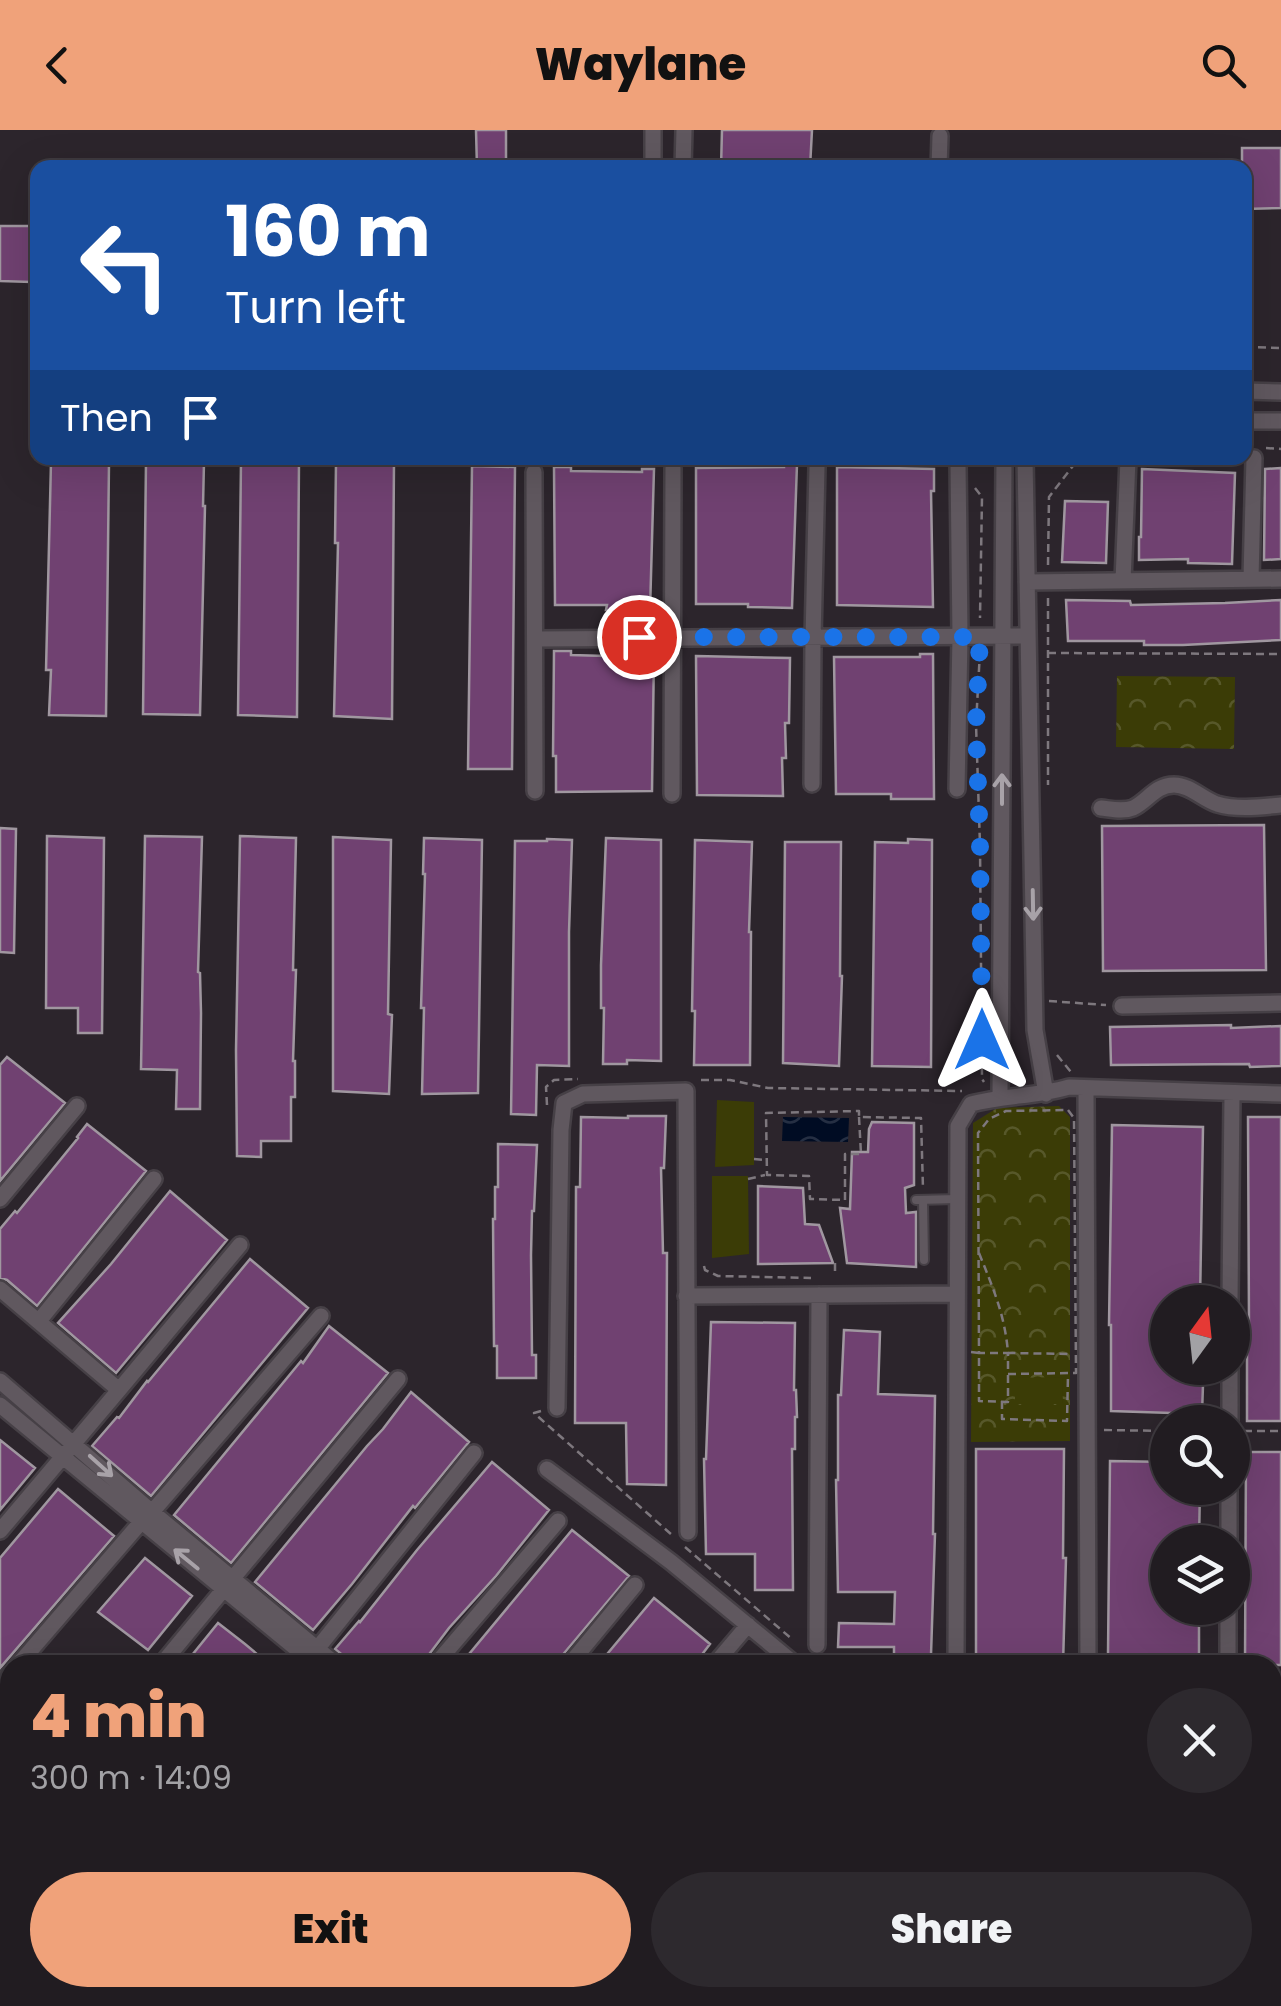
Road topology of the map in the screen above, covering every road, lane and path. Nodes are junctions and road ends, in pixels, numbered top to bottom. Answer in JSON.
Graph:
{"nodes":[{"id":1,"x":653,"y":130,"type":"edge"},
{"id":2,"x":684,"y":130,"type":"edge"},
{"id":3,"x":940,"y":136,"type":"dead end"},
{"id":4,"x":653,"y":160,"type":"edge"},
{"id":5,"x":684,"y":160,"type":"edge"},
{"id":6,"x":940,"y":160,"type":"edge"},
{"id":7,"x":1252,"y":347,"type":"edge"},
{"id":8,"x":1281,"y":348,"type":"edge"},
{"id":9,"x":1252,"y":391,"type":"edge"},
{"id":10,"x":1263,"y":392,"type":"junction"},
{"id":11,"x":1281,"y":392,"type":"edge"},
{"id":12,"x":1274,"y":421,"type":"edge"},
{"id":13,"x":1254,"y":458,"type":"dead end"},
{"id":14,"x":958,"y":465,"type":"edge"},
{"id":15,"x":1004,"y":465,"type":"edge"},
{"id":16,"x":1025,"y":465,"type":"edge"},
{"id":17,"x":1074,"y":465,"type":"edge"},
{"id":18,"x":1128,"y":465,"type":"edge"},
{"id":19,"x":817,"y":467,"type":"dead end"},
{"id":20,"x":673,"y":468,"type":"dead end"},
{"id":21,"x":534,"y":472,"type":"dead end"},
{"id":22,"x":973,"y":485,"type":"dead end"},
{"id":23,"x":1281,"y":579,"type":"edge"},
{"id":24,"x":1252,"y":580,"type":"junction"},
{"id":25,"x":1122,"y":581,"type":"junction"},
{"id":26,"x":1027,"y":582,"type":"junction"},
{"id":27,"x":1048,"y":582,"type":"junction"},
{"id":28,"x":1028,"y":636,"type":"junction"},
{"id":29,"x":673,"y":637,"type":"junction"},
{"id":30,"x":960,"y":637,"type":"junction"},
{"id":31,"x":980,"y":637,"type":"junction"},
{"id":32,"x":1003,"y":637,"type":"junction"},
{"id":33,"x":536,"y":639,"type":"junction"},
{"id":34,"x":812,"y":639,"type":"junction"},
{"id":35,"x":1048,"y":652,"type":"junction"},
{"id":36,"x":1281,"y":654,"type":"edge"},
{"id":37,"x":812,"y":784,"type":"dead end"},
{"id":38,"x":1048,"y":786,"type":"dead end"},
{"id":39,"x":957,"y":789,"type":"dead end"},
{"id":40,"x":535,"y":791,"type":"dead end"},
{"id":41,"x":672,"y":794,"type":"dead end"},
{"id":42,"x":1281,"y":806,"type":"edge"},
{"id":43,"x":1101,"y":808,"type":"dead end"},
{"id":44,"x":1049,"y":1001,"type":"dead end"},
{"id":45,"x":1281,"y":1003,"type":"edge"},
{"id":46,"x":1122,"y":1006,"type":"joint"},
{"id":47,"x":1050,"y":1048,"type":"dead end"},
{"id":48,"x":982,"y":1079,"type":"dead end"},
{"id":49,"x":703,"y":1080,"type":"dead end"},
{"id":50,"x":1080,"y":1082,"type":"junction"},
{"id":51,"x":967,"y":1091,"type":"dead end"},
{"id":52,"x":1046,"y":1094,"type":"junction"},
{"id":53,"x":1232,"y":1094,"type":"junction"},
{"id":54,"x":1281,"y":1094,"type":"edge"},
{"id":55,"x":1000,"y":1096,"type":"junction"},
{"id":56,"x":77,"y":1106,"type":"dead end"},
{"id":57,"x":859,"y":1117,"type":"junction"},
{"id":58,"x":754,"y":1160,"type":"dead end"},
{"id":59,"x":766,"y":1160,"type":"junction"},
{"id":60,"x":766,"y":1174,"type":"junction"},
{"id":61,"x":748,"y":1179,"type":"dead end"},
{"id":62,"x":154,"y":1180,"type":"dead end"},
{"id":63,"x":0,"y":1199,"type":"edge"},
{"id":64,"x":958,"y":1199,"type":"junction"},
{"id":65,"x":920,"y":1200,"type":"junction"},
{"id":66,"x":240,"y":1246,"type":"dead end"},
{"id":67,"x":704,"y":1251,"type":"dead end"},
{"id":68,"x":979,"y":1252,"type":"junction"},
{"id":69,"x":924,"y":1260,"type":"dead end"},
{"id":70,"x":835,"y":1263,"type":"dead end"},
{"id":71,"x":835,"y":1278,"type":"dead end"},
{"id":72,"x":1230,"y":1285,"type":"edge"},
{"id":73,"x":820,"y":1286,"type":"junction"},
{"id":74,"x":0,"y":1289,"type":"edge"},
{"id":75,"x":956,"y":1294,"type":"junction"},
{"id":76,"x":686,"y":1296,"type":"junction"},
{"id":77,"x":321,"y":1316,"type":"dead end"},
{"id":78,"x":39,"y":1321,"type":"junction"},
{"id":79,"x":980,"y":1352,"type":"junction"},
{"id":80,"x":1008,"y":1352,"type":"junction"},
{"id":81,"x":1076,"y":1354,"type":"junction"},
{"id":82,"x":1008,"y":1374,"type":"junction"},
{"id":83,"x":1068,"y":1374,"type":"junction"},
{"id":84,"x":398,"y":1379,"type":"dead end"},
{"id":85,"x":0,"y":1380,"type":"edge"},
{"id":86,"x":119,"y":1390,"type":"junction"},
{"id":87,"x":1002,"y":1402,"type":"junction"},
{"id":88,"x":0,"y":1405,"type":"edge"},
{"id":89,"x":558,"y":1408,"type":"joint"},
{"id":90,"x":1088,"y":1430,"type":"junction"},
{"id":91,"x":1150,"y":1431,"type":"edge"},
{"id":92,"x":1250,"y":1431,"type":"edge"},
{"id":93,"x":1281,"y":1432,"type":"edge"},
{"id":94,"x":74,"y":1443,"type":"junction"},
{"id":95,"x":474,"y":1453,"type":"dead end"},
{"id":96,"x":63,"y":1458,"type":"junction"},
{"id":97,"x":546,"y":1469,"type":"dead end"},
{"id":98,"x":146,"y":1517,"type":"junction"},
{"id":99,"x":558,"y":1521,"type":"dead end"},
{"id":100,"x":0,"y":1531,"type":"edge"},
{"id":101,"x":688,"y":1532,"type":"dead end"},
{"id":102,"x":228,"y":1583,"type":"junction"},
{"id":103,"x":635,"y":1586,"type":"dead end"},
{"id":104,"x":748,"y":1625,"type":"junction"},
{"id":105,"x":1228,"y":1625,"type":"edge"},
{"id":106,"x":796,"y":1642,"type":"dead end"},
{"id":107,"x":817,"y":1646,"type":"dead end"},
{"id":108,"x":27,"y":1655,"type":"edge"},
{"id":109,"x":169,"y":1655,"type":"edge"},
{"id":110,"x":308,"y":1655,"type":"edge"},
{"id":111,"x":315,"y":1655,"type":"edge"},
{"id":112,"x":444,"y":1655,"type":"edge"},
{"id":113,"x":577,"y":1655,"type":"edge"},
{"id":114,"x":722,"y":1655,"type":"edge"},
{"id":115,"x":784,"y":1655,"type":"edge"},
{"id":116,"x":956,"y":1655,"type":"edge"},
{"id":117,"x":1088,"y":1655,"type":"edge"},
{"id":118,"x":1228,"y":1655,"type":"edge"}],
"edges":[{"from":1,"to":4,"type":"street"},
{"from":2,"to":5,"type":"street"},
{"from":3,"to":6,"type":"street"},
{"from":7,"to":8,"type":"path"},
{"from":9,"to":10,"type":"street"},
{"from":10,"to":11,"type":"street"},
{"from":10,"to":12,"type":"street"},
{"from":13,"to":24,"type":"street"},
{"from":14,"to":30,"type":"street"},
{"from":15,"to":32,"type":"street"},
{"from":16,"to":26,"type":"street"},
{"from":17,"to":27,"type":"path"},
{"from":18,"to":25,"type":"street"},
{"from":19,"to":34,"type":"street"},
{"from":20,"to":29,"type":"street"},
{"from":21,"to":33,"type":"street"},
{"from":22,"to":31,"type":"path"},
{"from":23,"to":24,"type":"street"},
{"from":24,"to":25,"type":"street"},
{"from":25,"to":27,"type":"street"},
{"from":26,"to":27,"type":"street"},
{"from":26,"to":28,"type":"street"},
{"from":27,"to":35,"type":"path"},
{"from":28,"to":32,"type":"street"},
{"from":28,"to":52,"type":"street","one_way":true},
{"from":29,"to":33,"type":"street"},
{"from":29,"to":34,"type":"street"},
{"from":29,"to":41,"type":"street"},
{"from":30,"to":31,"type":"street"},
{"from":30,"to":34,"type":"street"},
{"from":30,"to":39,"type":"street"},
{"from":31,"to":32,"type":"street"},
{"from":31,"to":48,"type":"path"},
{"from":55,"to":32,"type":"street","one_way":true},
{"from":33,"to":40,"type":"street"},
{"from":34,"to":37,"type":"street"},
{"from":35,"to":36,"type":"path"},
{"from":35,"to":38,"type":"path"},
{"from":42,"to":43,"type":"street"},
{"from":44,"to":46,"type":"path"},
{"from":45,"to":46,"type":"street"},
{"from":47,"to":50,"type":"path"},
{"from":49,"to":51,"type":"path"},
{"from":50,"to":52,"type":"street"},
{"from":50,"to":53,"type":"street"},
{"from":50,"to":90,"type":"street"},
{"from":52,"to":55,"type":"street"},
{"from":53,"to":54,"type":"street"},
{"from":53,"to":72,"type":"street"},
{"from":55,"to":64,"type":"street"},
{"from":56,"to":63,"type":"street"},
{"from":57,"to":59,"type":"path"},
{"from":57,"to":60,"type":"path"},
{"from":57,"to":65,"type":"path"},
{"from":58,"to":59,"type":"path"},
{"from":59,"to":60,"type":"path"},
{"from":60,"to":61,"type":"path"},
{"from":62,"to":78,"type":"street"},
{"from":64,"to":65,"type":"lane"},
{"from":64,"to":75,"type":"street"},
{"from":65,"to":69,"type":"lane"},
{"from":66,"to":86,"type":"street"},
{"from":67,"to":73,"type":"path"},
{"from":68,"to":79,"type":"path"},
{"from":68,"to":80,"type":"path"},
{"from":68,"to":81,"type":"path"},
{"from":70,"to":71,"type":"path"},
{"from":73,"to":75,"type":"street"},
{"from":73,"to":76,"type":"street"},
{"from":73,"to":107,"type":"street"},
{"from":74,"to":78,"type":"street"},
{"from":75,"to":116,"type":"street"},
{"from":76,"to":89,"type":"street"},
{"from":76,"to":101,"type":"street"},
{"from":77,"to":98,"type":"street"},
{"from":78,"to":86,"type":"street"},
{"from":79,"to":80,"type":"path"},
{"from":79,"to":87,"type":"path"},
{"from":80,"to":81,"type":"path"},
{"from":80,"to":82,"type":"path"},
{"from":81,"to":83,"type":"path"},
{"from":82,"to":83,"type":"path"},
{"from":82,"to":87,"type":"path"},
{"from":83,"to":87,"type":"path"},
{"from":84,"to":102,"type":"street"},
{"from":85,"to":94,"type":"street"},
{"from":86,"to":94,"type":"street"},
{"from":88,"to":96,"type":"street"},
{"from":89,"to":106,"type":"path"},
{"from":90,"to":91,"type":"path"},
{"from":90,"to":117,"type":"street"},
{"from":92,"to":93,"type":"path"},
{"from":94,"to":96,"type":"street"},
{"from":94,"to":98,"type":"street","one_way":true},
{"from":95,"to":111,"type":"street"},
{"from":96,"to":98,"type":"street"},
{"from":96,"to":100,"type":"street"},
{"from":97,"to":104,"type":"street"},
{"from":98,"to":102,"type":"street"},
{"from":98,"to":108,"type":"street"},
{"from":99,"to":112,"type":"street"},
{"from":102,"to":109,"type":"street"},
{"from":102,"to":110,"type":"street"},
{"from":103,"to":113,"type":"street"},
{"from":104,"to":114,"type":"street"},
{"from":104,"to":115,"type":"street"},
{"from":105,"to":118,"type":"street"}]}
